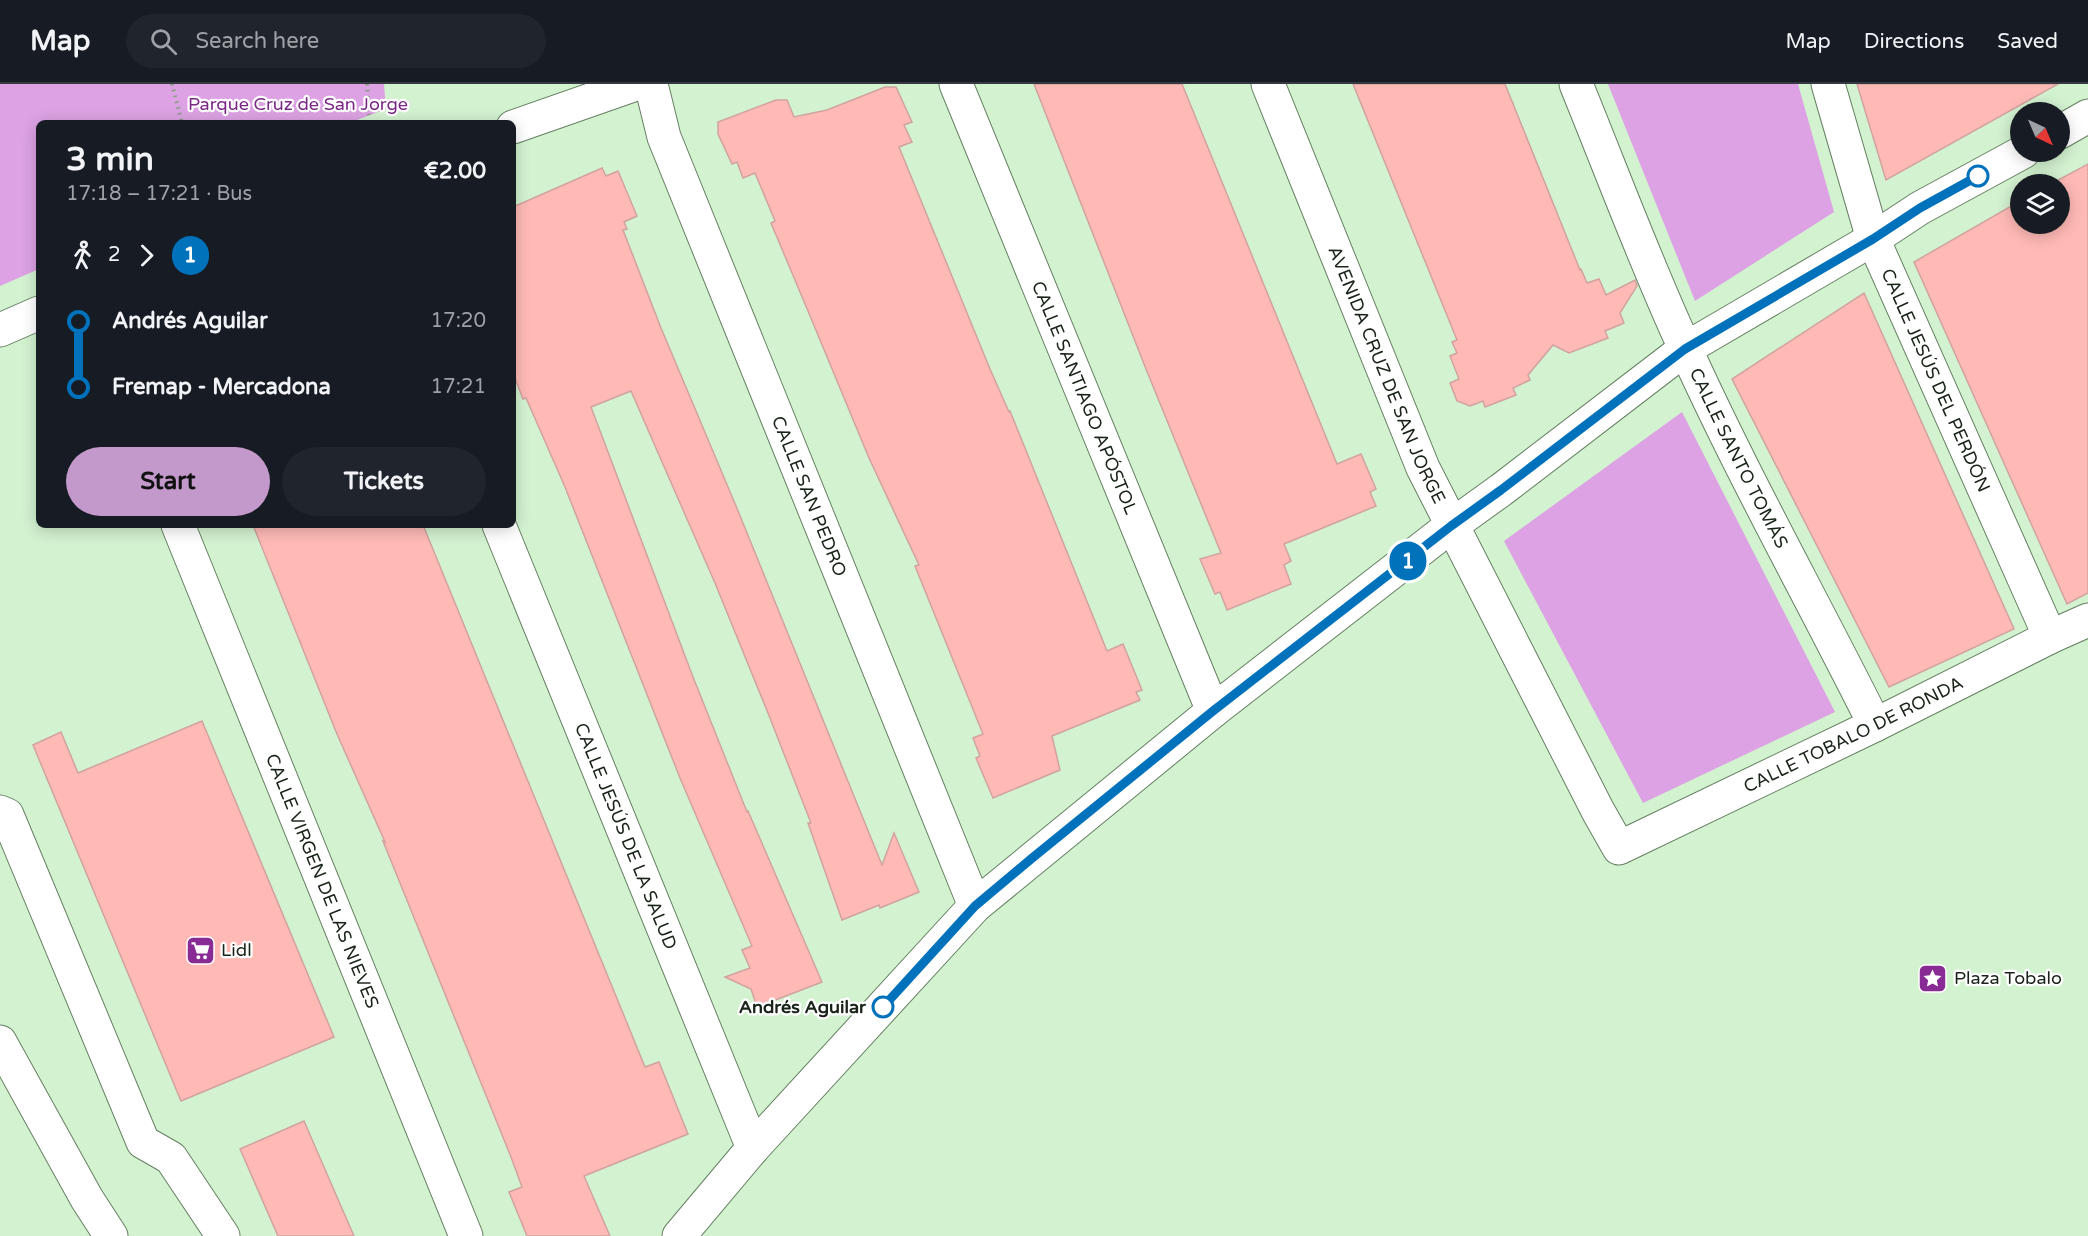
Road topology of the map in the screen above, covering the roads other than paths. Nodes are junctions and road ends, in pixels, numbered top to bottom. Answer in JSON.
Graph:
{"nodes":[{"id":1,"x":636,"y":84,"type":"edge"},
{"id":2,"x":651,"y":84,"type":"edge"},
{"id":3,"x":956,"y":84,"type":"edge"},
{"id":4,"x":1268,"y":84,"type":"edge"},
{"id":5,"x":1576,"y":84,"type":"edge"},
{"id":6,"x":1828,"y":84,"type":"edge"},
{"id":7,"x":2088,"y":116,"type":"edge"},
{"id":8,"x":2070,"y":126,"type":"edge"},
{"id":9,"x":516,"y":127,"type":"edge"},
{"id":10,"x":2010,"y":160,"type":"edge"},
{"id":11,"x":1873,"y":239,"type":"junction"},
{"id":12,"x":36,"y":314,"type":"edge"},
{"id":13,"x":0,"y":330,"type":"edge"},
{"id":14,"x":1685,"y":349,"type":"junction"},
{"id":15,"x":1451,"y":526,"type":"junction"},
{"id":16,"x":178,"y":528,"type":"edge"},
{"id":17,"x":500,"y":528,"type":"edge"},
{"id":18,"x":2088,"y":620,"type":"edge"},
{"id":19,"x":2050,"y":637,"type":"junction"},
{"id":20,"x":1213,"y":711,"type":"junction"},
{"id":21,"x":1875,"y":725,"type":"junction"},
{"id":22,"x":0,"y":812,"type":"edge"},
{"id":23,"x":1619,"y":848,"type":"joint"},
{"id":24,"x":975,"y":906,"type":"junction"},
{"id":25,"x":0,"y":1042,"type":"edge"},
{"id":26,"x":753,"y":1148,"type":"junction"},
{"id":27,"x":111,"y":1236,"type":"edge"},
{"id":28,"x":223,"y":1236,"type":"edge"},
{"id":29,"x":466,"y":1236,"type":"edge"},
{"id":30,"x":679,"y":1236,"type":"edge"}],
"edges":[{"from":1,"to":9,"type":"street"},
{"from":2,"to":24,"type":"street","name":"CALLE SAN PEDRO"},
{"from":3,"to":20,"type":"street","name":"CALLE SANTIAGO APÓSTOL"},
{"from":4,"to":15,"type":"street","name":"AVENIDA CRUZ DE SAN JORGE"},
{"from":5,"to":14,"type":"street","name":"CALLE SANTO TOMÁS"},
{"from":6,"to":11,"type":"street","name":"CALLE JESÚS DEL PERDÓN"},
{"from":7,"to":8,"type":"street"},
{"from":10,"to":11,"type":"street"},
{"from":11,"to":14,"type":"street"},
{"from":11,"to":19,"type":"street","name":"CALLE JESÚS DEL PERDÓN"},
{"from":12,"to":13,"type":"street"},
{"from":14,"to":15,"type":"street"},
{"from":14,"to":21,"type":"street","name":"CALLE SANTO TOMÁS"},
{"from":15,"to":20,"type":"street"},
{"from":15,"to":23,"type":"street","name":"AVENIDA CRUZ DE SAN JORGE"},
{"from":16,"to":29,"type":"street","name":"CALLE VIRGEN DE LAS NIEVES"},
{"from":17,"to":26,"type":"street","name":"CALLE JESÚS DE LA SALUD"},
{"from":18,"to":19,"type":"street","name":"CALLE TOBALO DE RONDA"},
{"from":19,"to":21,"type":"street","name":"CALLE TOBALO DE RONDA"},
{"from":20,"to":24,"type":"street"},
{"from":21,"to":23,"type":"street","name":"CALLE TOBALO DE RONDA"},
{"from":22,"to":28,"type":"street"},
{"from":24,"to":26,"type":"street"},
{"from":25,"to":27,"type":"street"},
{"from":26,"to":30,"type":"street"}]}
